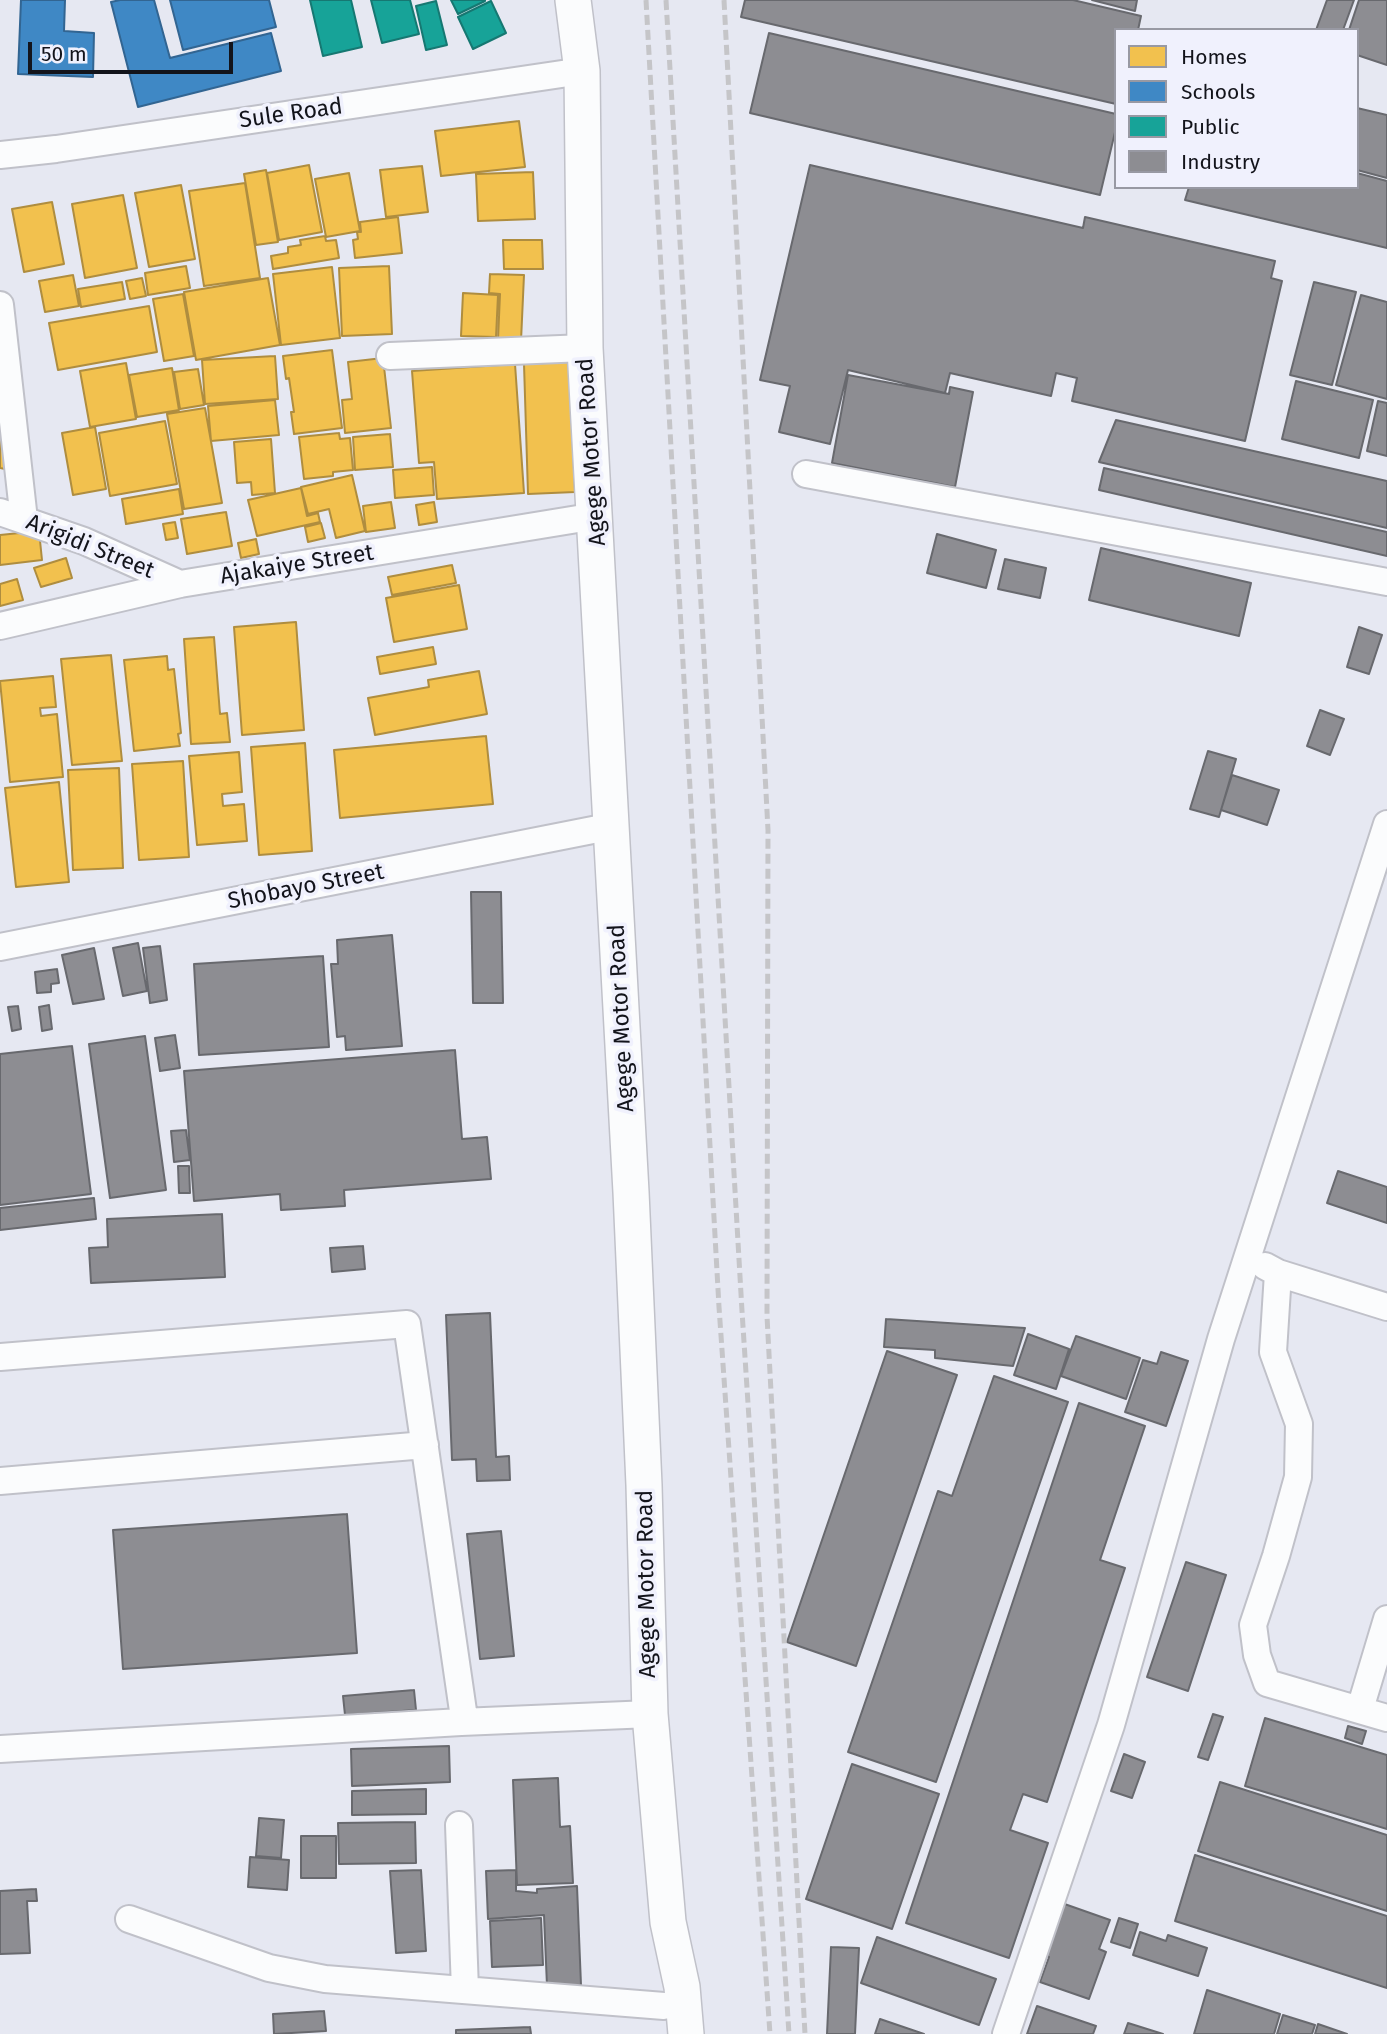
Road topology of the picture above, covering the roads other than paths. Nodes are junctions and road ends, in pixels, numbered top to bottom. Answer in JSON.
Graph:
{"nodes":[{"id":1,"x":573,"y":0,"type":"edge"},
{"id":2,"x":582,"y":71,"type":"junction"},
{"id":3,"x":0,"y":155,"type":"edge"},
{"id":4,"x":0,"y":305,"type":"edge"},
{"id":5,"x":586,"y":348,"type":"junction"},
{"id":6,"x":390,"y":356,"type":"dead end"},
{"id":7,"x":806,"y":474,"type":"dead end"},
{"id":8,"x":12,"y":516,"type":"edge"},
{"id":9,"x":596,"y":516,"type":"junction"},
{"id":10,"x":1387,"y":582,"type":"edge"},
{"id":11,"x":180,"y":584,"type":"junction"},
{"id":12,"x":0,"y":626,"type":"edge"},
{"id":13,"x":1387,"y":824,"type":"edge"},
{"id":14,"x":613,"y":826,"type":"junction"},
{"id":15,"x":0,"y":947,"type":"edge"},
{"id":16,"x":1247,"y":1258,"type":"junction"},
{"id":17,"x":1278,"y":1273,"type":"junction"},
{"id":18,"x":1387,"y":1307,"type":"edge"},
{"id":19,"x":0,"y":1357,"type":"edge"},
{"id":20,"x":425,"y":1445,"type":"junction"},
{"id":21,"x":0,"y":1481,"type":"edge"},
{"id":22,"x":1387,"y":1619,"type":"edge"},
{"id":23,"x":1360,"y":1709,"type":"junction"},
{"id":24,"x":650,"y":1714,"type":"junction"},
{"id":25,"x":1387,"y":1718,"type":"edge"},
{"id":26,"x":461,"y":1722,"type":"junction"},
{"id":27,"x":0,"y":1749,"type":"edge"},
{"id":28,"x":459,"y":1825,"type":"dead end"},
{"id":29,"x":129,"y":1919,"type":"dead end"},
{"id":30,"x":668,"y":1922,"type":"junction"},
{"id":31,"x":465,"y":1990,"type":"junction"},
{"id":32,"x":664,"y":2020,"type":"edge"},
{"id":33,"x":686,"y":2034,"type":"edge"},
{"id":34,"x":1006,"y":2034,"type":"edge"}],
"edges":[{"from":1,"to":2,"type":"main road","name":"Agege Motor Road"},
{"from":2,"to":3,"type":"street","name":"Sule Road"},
{"from":2,"to":5,"type":"main road","name":"Agege Motor Road"},
{"from":4,"to":8,"type":"street"},
{"from":5,"to":6,"type":"street"},
{"from":5,"to":9,"type":"main road","name":"Agege Motor Road"},
{"from":7,"to":10,"type":"street"},
{"from":8,"to":11,"type":"street","name":"Arigidi Street"},
{"from":9,"to":11,"type":"street","name":"Ajakaiye Street"},
{"from":9,"to":14,"type":"main road","name":"Agege Motor Road"},
{"from":11,"to":12,"type":"street","name":"Ajakaiye Street"},
{"from":13,"to":16,"type":"street"},
{"from":14,"to":15,"type":"street","name":"Shobayo Street"},
{"from":14,"to":24,"type":"main road","name":"Agege Motor Road"},
{"from":16,"to":17,"type":"street"},
{"from":16,"to":34,"type":"street"},
{"from":17,"to":18,"type":"street"},
{"from":17,"to":23,"type":"street"},
{"from":19,"to":20,"type":"street"},
{"from":20,"to":21,"type":"street"},
{"from":20,"to":26,"type":"street"},
{"from":22,"to":23,"type":"street"},
{"from":23,"to":25,"type":"street"},
{"from":24,"to":26,"type":"street"},
{"from":24,"to":30,"type":"main road","name":"Agege Motor Road"},
{"from":26,"to":27,"type":"street"},
{"from":28,"to":31,"type":"street"},
{"from":29,"to":31,"type":"street"},
{"from":30,"to":32,"type":"main road"},
{"from":30,"to":33,"type":"main road","name":"Agege Motor Road"},
{"from":31,"to":32,"type":"street"}]}
